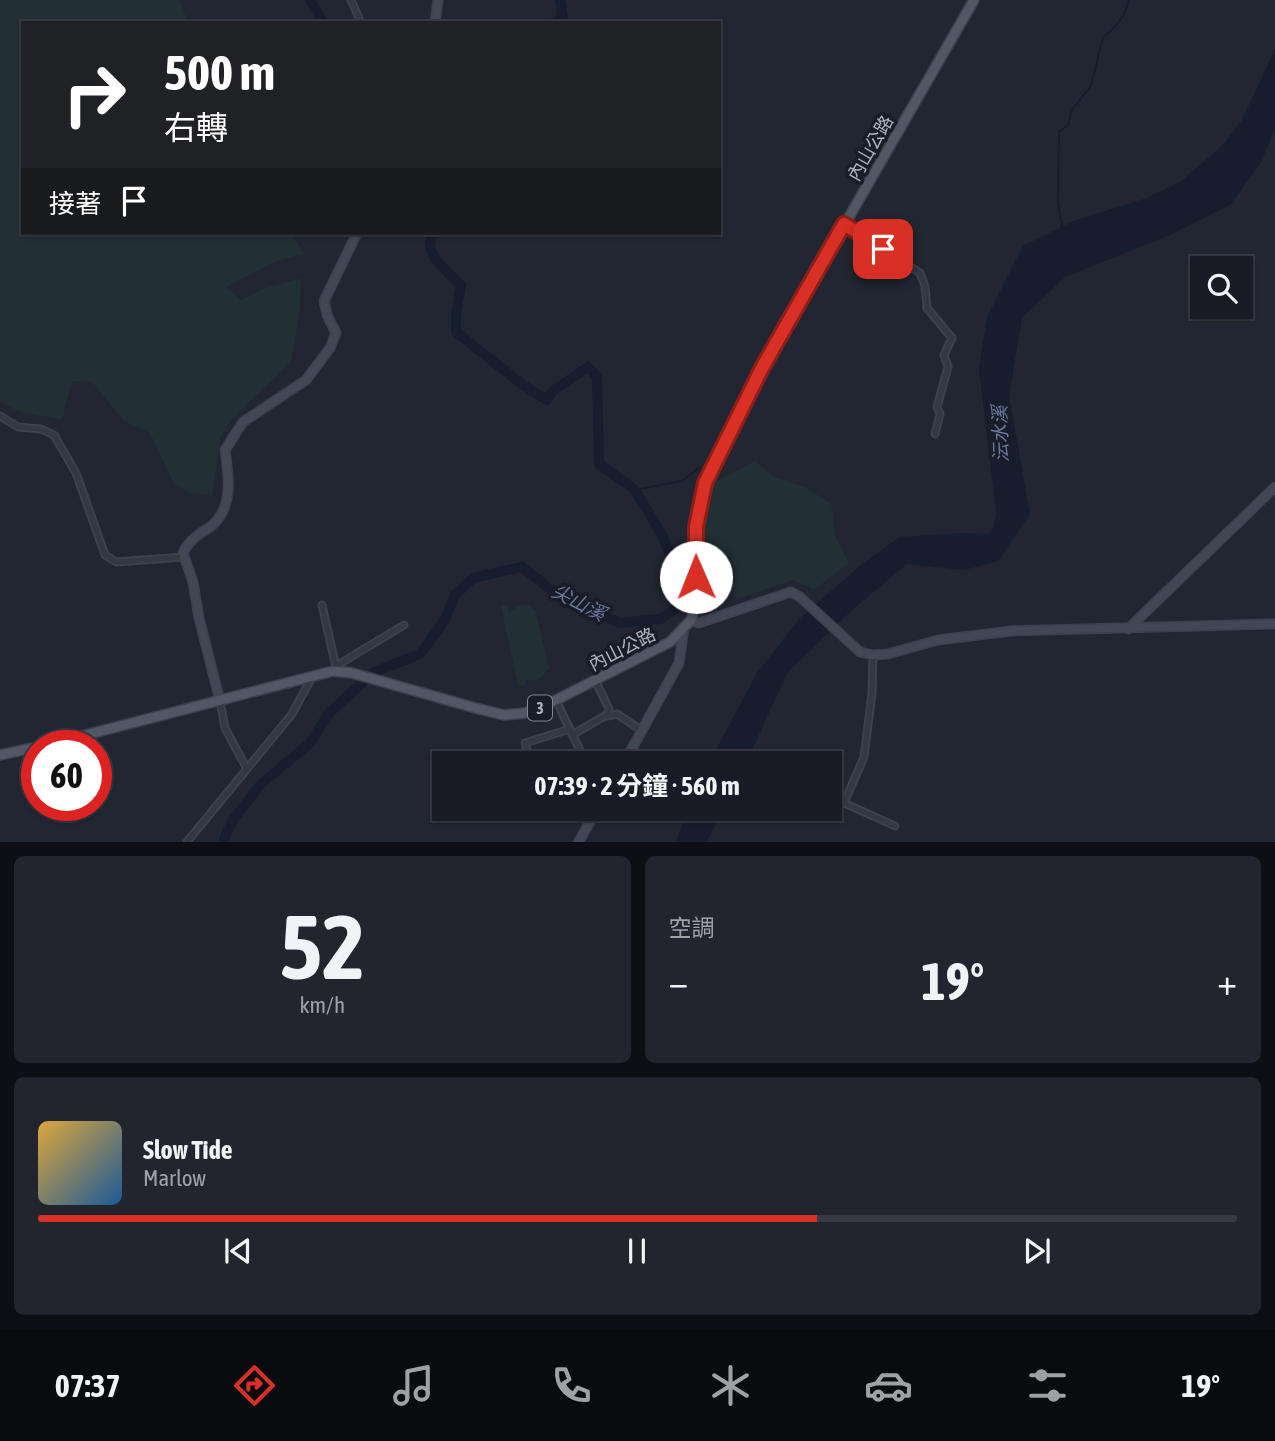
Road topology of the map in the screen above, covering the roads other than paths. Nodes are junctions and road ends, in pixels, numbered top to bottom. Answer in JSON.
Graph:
{"nodes":[{"id":1,"x":351,"y":0,"type":"edge"},
{"id":2,"x":438,"y":0,"type":"edge"},
{"id":3,"x":974,"y":0,"type":"edge"},
{"id":4,"x":360,"y":21,"type":"edge"},
{"id":5,"x":435,"y":21,"type":"edge"},
{"id":6,"x":844,"y":224,"type":"junction"},
{"id":7,"x":355,"y":235,"type":"edge"},
{"id":8,"x":0,"y":416,"type":"edge"},
{"id":9,"x":935,"y":434,"type":"dead end"},
{"id":10,"x":1275,"y":487,"type":"edge"},
{"id":11,"x":183,"y":557,"type":"junction"},
{"id":12,"x":322,"y":605,"type":"dead end"},
{"id":13,"x":691,"y":620,"type":"junction"},
{"id":14,"x":1275,"y":624,"type":"edge"},
{"id":15,"x":404,"y":625,"type":"dead end"},
{"id":16,"x":684,"y":628,"type":"junction"},
{"id":17,"x":1128,"y":629,"type":"junction"},
{"id":18,"x":873,"y":655,"type":"junction"},
{"id":19,"x":337,"y":669,"type":"junction"},
{"id":20,"x":312,"y":677,"type":"junction"},
{"id":21,"x":595,"y":680,"type":"junction"},
{"id":22,"x":556,"y":700,"type":"junction"},
{"id":23,"x":220,"y":701,"type":"junction"},
{"id":24,"x":607,"y":716,"type":"junction"},
{"id":25,"x":106,"y":730,"type":"edge"},
{"id":26,"x":642,"y":730,"type":"junction"},
{"id":27,"x":570,"y":732,"type":"junction"},
{"id":28,"x":21,"y":750,"type":"edge"},
{"id":29,"x":526,"y":751,"type":"edge"},
{"id":30,"x":580,"y":751,"type":"edge"},
{"id":31,"x":631,"y":751,"type":"edge"},
{"id":32,"x":0,"y":755,"type":"edge"},
{"id":33,"x":247,"y":769,"type":"junction"},
{"id":34,"x":590,"y":821,"type":"edge"},
{"id":35,"x":895,"y":826,"type":"dead end"},
{"id":36,"x":186,"y":842,"type":"edge"},
{"id":37,"x":578,"y":842,"type":"edge"}],
"edges":[{"from":1,"to":4,"type":"street"},
{"from":2,"to":5,"type":"street"},
{"from":3,"to":6,"type":"main road","name":"內山公路"},
{"from":6,"to":9,"type":"street"},
{"from":6,"to":13,"type":"main road","name":"內山公路"},
{"from":7,"to":11,"type":"street"},
{"from":8,"to":11,"type":"street"},
{"from":10,"to":17,"type":"street"},
{"from":11,"to":23,"type":"street"},
{"from":12,"to":19,"type":"street"},
{"from":13,"to":16,"type":"main road","name":"內山公路","number":"3"},
{"from":13,"to":18,"type":"street"},
{"from":14,"to":17,"type":"street"},
{"from":15,"to":19,"type":"street"},
{"from":16,"to":21,"type":"main road","name":"內山公路","number":"3"},
{"from":16,"to":26,"type":"street"},
{"from":17,"to":18,"type":"street"},
{"from":18,"to":35,"type":"street"},
{"from":19,"to":20,"type":"main road","number":"3"},
{"from":19,"to":22,"type":"main road","name":"內山公路","number":"3"},
{"from":20,"to":23,"type":"main road","number":"3"},
{"from":20,"to":33,"type":"street"},
{"from":21,"to":22,"type":"main road","name":"內山公路","number":"3"},
{"from":21,"to":24,"type":"street"},
{"from":22,"to":27,"type":"street"},
{"from":23,"to":25,"type":"main road","number":"3"},
{"from":23,"to":33,"type":"street"},
{"from":24,"to":26,"type":"street"},
{"from":24,"to":27,"type":"street"},
{"from":26,"to":31,"type":"street"},
{"from":27,"to":29,"type":"street"},
{"from":27,"to":30,"type":"street"},
{"from":28,"to":32,"type":"main road"},
{"from":33,"to":36,"type":"street"},
{"from":34,"to":37,"type":"street"}]}
